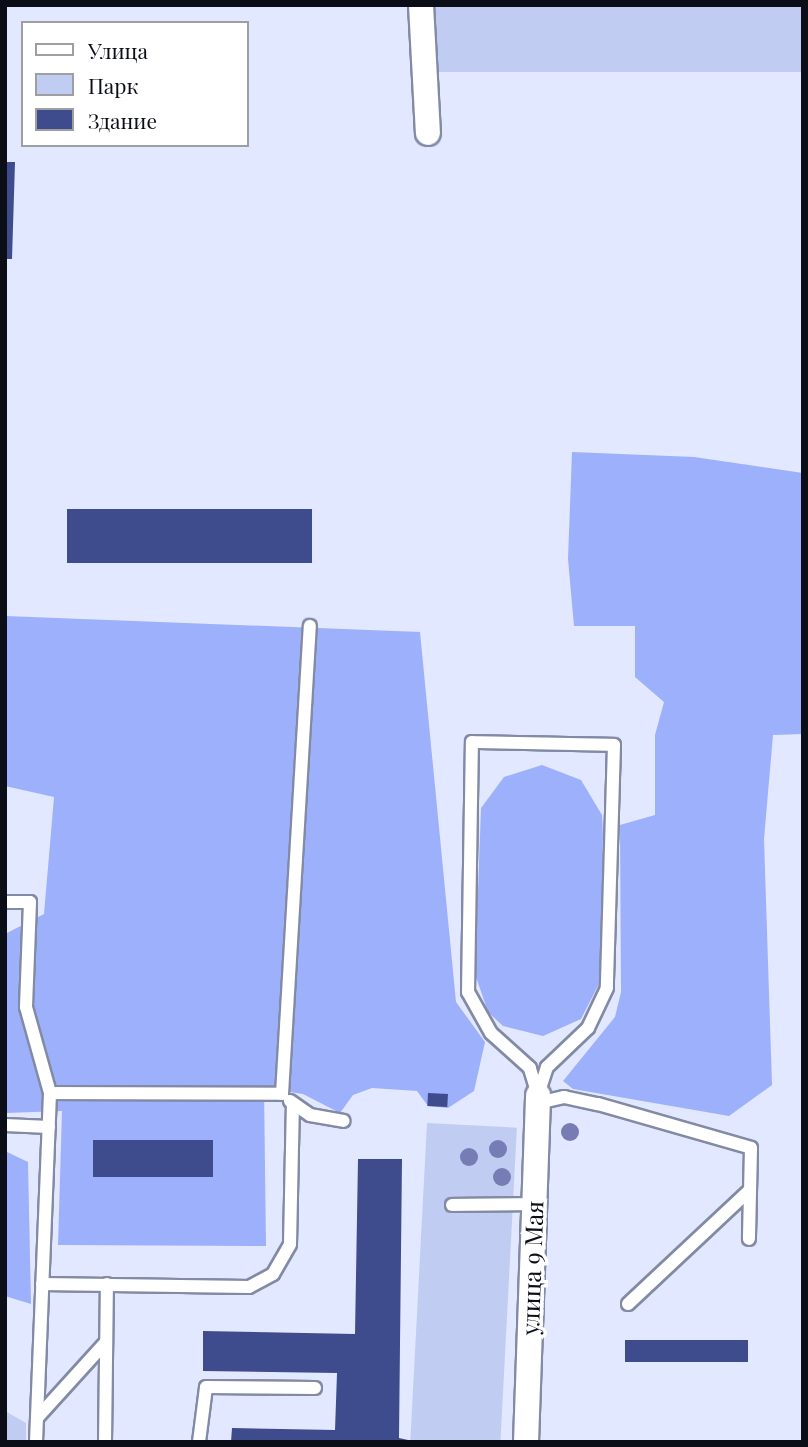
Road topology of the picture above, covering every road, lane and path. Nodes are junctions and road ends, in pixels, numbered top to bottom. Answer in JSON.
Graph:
{"nodes":[{"id":1,"x":421,"y":5,"type":"edge"},
{"id":2,"x":428,"y":133,"type":"dead end"},
{"id":3,"x":310,"y":626,"type":"dead end"},
{"id":4,"x":5,"y":902,"type":"edge"},
{"id":5,"x":50,"y":1093,"type":"junction"},
{"id":6,"x":282,"y":1094,"type":"junction"},
{"id":7,"x":538,"y":1099,"type":"junction"},
{"id":8,"x":293,"y":1105,"type":"junction"},
{"id":9,"x":343,"y":1121,"type":"dead end"},
{"id":10,"x":6,"y":1125,"type":"edge"},
{"id":11,"x":49,"y":1127,"type":"junction"},
{"id":12,"x":750,"y":1190,"type":"junction"},
{"id":13,"x":534,"y":1204,"type":"junction"},
{"id":14,"x":452,"y":1205,"type":"dead end"},
{"id":15,"x":749,"y":1239,"type":"dead end"},
{"id":16,"x":42,"y":1284,"type":"junction"},
{"id":17,"x":107,"y":1284,"type":"junction"},
{"id":18,"x":628,"y":1304,"type":"dead end"},
{"id":19,"x":106,"y":1342,"type":"junction"},
{"id":20,"x":315,"y":1388,"type":"dead end"},
{"id":21,"x":37,"y":1418,"type":"junction"},
{"id":22,"x":36,"y":1442,"type":"edge"},
{"id":23,"x":105,"y":1442,"type":"edge"},
{"id":24,"x":199,"y":1442,"type":"edge"},
{"id":25,"x":526,"y":1442,"type":"edge"}],
"edges":[{"from":1,"to":2,"type":"street"},
{"from":3,"to":6,"type":"lane"},
{"from":4,"to":5,"type":"lane"},
{"from":5,"to":6,"type":"lane"},
{"from":5,"to":11,"type":"lane"},
{"from":6,"to":8,"type":"lane"},
{"from":7,"to":7,"type":"lane"},
{"from":7,"to":12,"type":"lane"},
{"from":7,"to":13,"type":"street","name":"улица 9 Мая"},
{"from":8,"to":9,"type":"lane"},
{"from":8,"to":17,"type":"lane"},
{"from":10,"to":11,"type":"lane"},
{"from":11,"to":16,"type":"lane"},
{"from":12,"to":15,"type":"lane"},
{"from":12,"to":18,"type":"lane"},
{"from":13,"to":14,"type":"lane"},
{"from":13,"to":25,"type":"street","name":"улица 9 Мая"},
{"from":16,"to":17,"type":"lane"},
{"from":16,"to":21,"type":"lane"},
{"from":17,"to":19,"type":"lane"},
{"from":19,"to":21,"type":"lane"},
{"from":19,"to":23,"type":"lane"},
{"from":20,"to":24,"type":"lane"},
{"from":21,"to":22,"type":"lane"}]}
